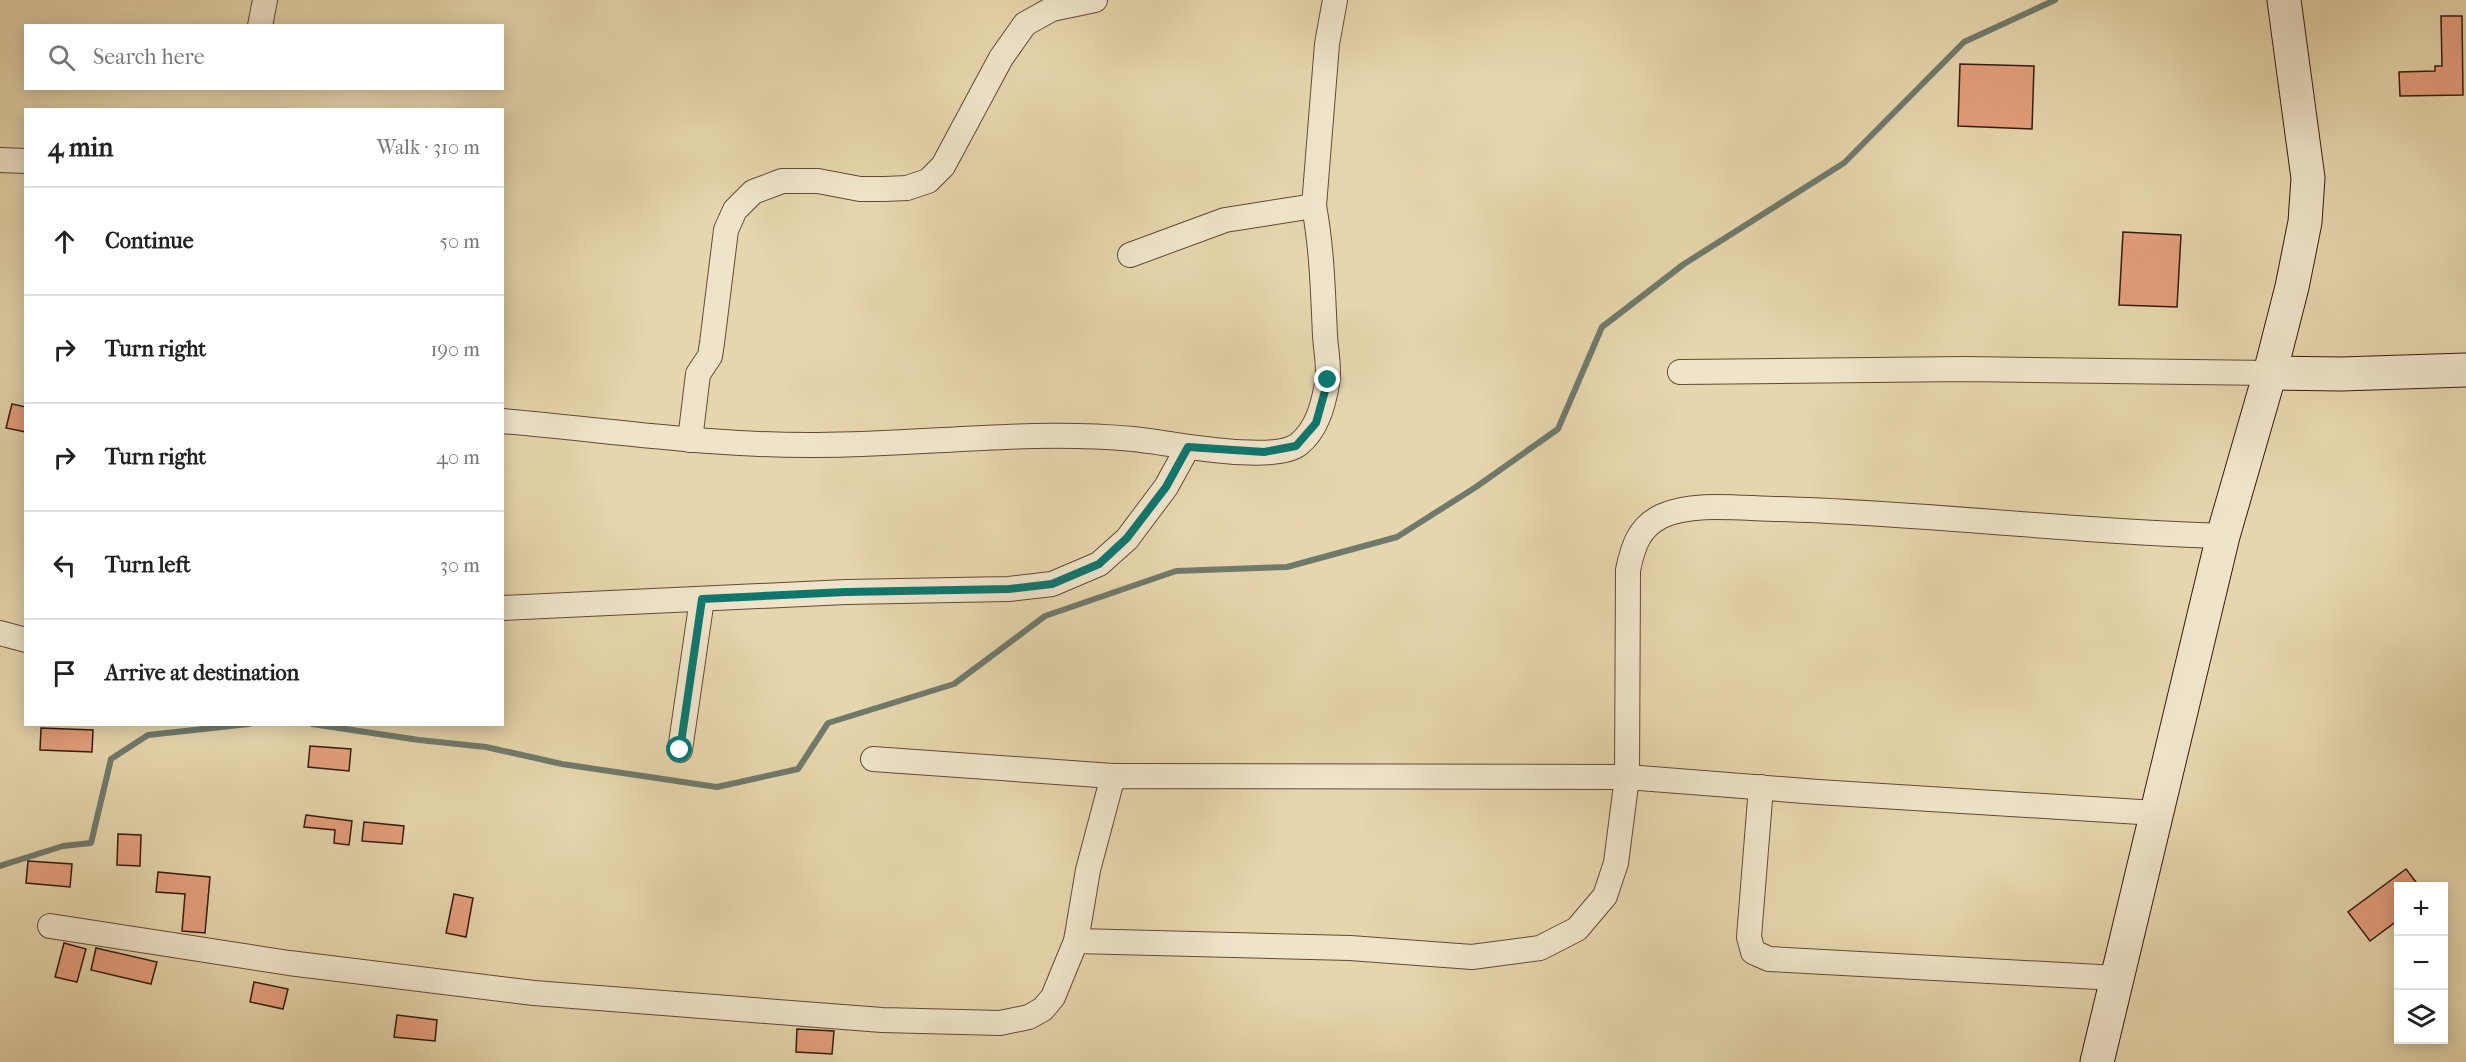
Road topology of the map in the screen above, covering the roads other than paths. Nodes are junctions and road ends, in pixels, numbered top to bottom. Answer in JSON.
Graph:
{"nodes":[{"id":1,"x":264,"y":0,"type":"edge"},
{"id":2,"x":1095,"y":0,"type":"edge"},
{"id":3,"x":1335,"y":0,"type":"edge"},
{"id":4,"x":2284,"y":0,"type":"edge"},
{"id":5,"x":260,"y":24,"type":"edge"},
{"id":6,"x":0,"y":160,"type":"edge"},
{"id":7,"x":24,"y":161,"type":"edge"},
{"id":8,"x":1314,"y":206,"type":"junction"},
{"id":9,"x":1130,"y":255,"type":"dead end"},
{"id":10,"x":2466,"y":370,"type":"edge"},
{"id":11,"x":1680,"y":372,"type":"dead end"},
{"id":12,"x":2270,"y":373,"type":"junction"},
{"id":13,"x":504,"y":421,"type":"edge"},
{"id":14,"x":690,"y":440,"type":"junction"},
{"id":15,"x":1188,"y":447,"type":"junction"},
{"id":16,"x":2223,"y":536,"type":"junction"},
{"id":17,"x":702,"y":599,"type":"junction"},
{"id":18,"x":504,"y":608,"type":"edge"},
{"id":19,"x":0,"y":633,"type":"edge"},
{"id":20,"x":24,"y":639,"type":"edge"},
{"id":21,"x":680,"y":750,"type":"dead end"},
{"id":22,"x":873,"y":759,"type":"dead end"},
{"id":23,"x":1113,"y":776,"type":"junction"},
{"id":24,"x":1627,"y":777,"type":"junction"},
{"id":25,"x":1761,"y":787,"type":"junction"},
{"id":26,"x":2156,"y":813,"type":"junction"},
{"id":27,"x":50,"y":926,"type":"dead end"},
{"id":28,"x":1076,"y":941,"type":"junction"},
{"id":29,"x":2117,"y":978,"type":"junction"},
{"id":30,"x":2097,"y":1062,"type":"edge"}],
"edges":[{"from":1,"to":5,"type":"street"},
{"from":2,"to":14,"type":"street"},
{"from":3,"to":8,"type":"street"},
{"from":4,"to":12,"type":"street"},
{"from":6,"to":7,"type":"street"},
{"from":8,"to":9,"type":"street"},
{"from":8,"to":15,"type":"street"},
{"from":10,"to":12,"type":"street"},
{"from":11,"to":12,"type":"street"},
{"from":12,"to":16,"type":"street"},
{"from":13,"to":14,"type":"street"},
{"from":14,"to":15,"type":"street"},
{"from":15,"to":17,"type":"street"},
{"from":16,"to":24,"type":"street"},
{"from":16,"to":26,"type":"street"},
{"from":17,"to":18,"type":"street"},
{"from":17,"to":21,"type":"street"},
{"from":19,"to":20,"type":"street"},
{"from":22,"to":23,"type":"street"},
{"from":23,"to":24,"type":"street"},
{"from":23,"to":28,"type":"street"},
{"from":24,"to":25,"type":"street"},
{"from":24,"to":28,"type":"street"},
{"from":25,"to":26,"type":"street"},
{"from":25,"to":29,"type":"street"},
{"from":26,"to":29,"type":"street"},
{"from":27,"to":28,"type":"street"},
{"from":29,"to":30,"type":"street"}]}
